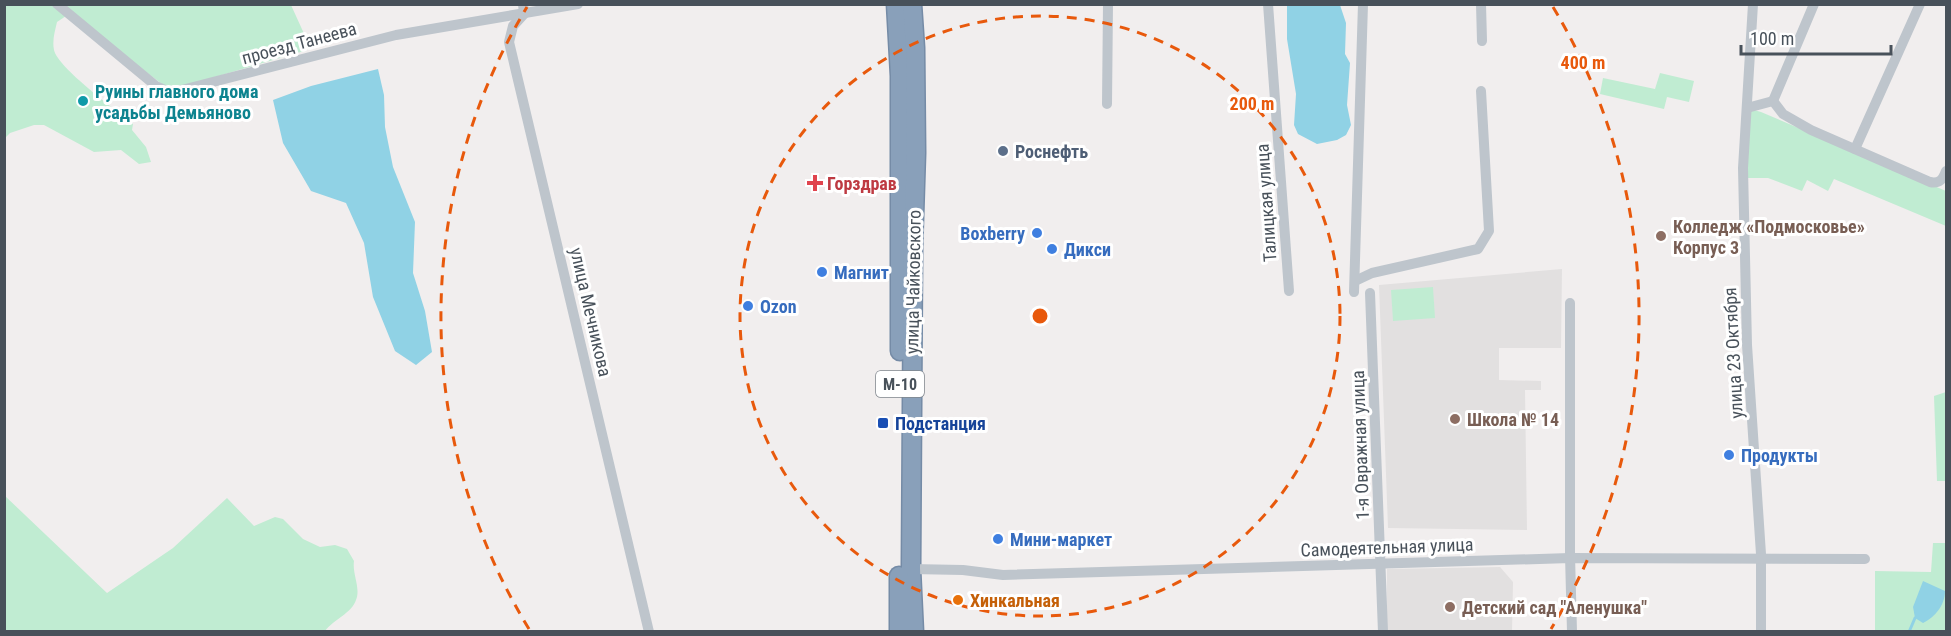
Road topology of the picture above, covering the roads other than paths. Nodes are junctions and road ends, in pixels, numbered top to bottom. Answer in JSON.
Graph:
{"nodes":[{"id":1,"x":57,"y":4,"type":"edge"},
{"id":2,"x":578,"y":4,"type":"edge"},
{"id":3,"x":896,"y":4,"type":"edge"},
{"id":4,"x":912,"y":4,"type":"edge"},
{"id":5,"x":1108,"y":4,"type":"edge"},
{"id":6,"x":1268,"y":4,"type":"edge"},
{"id":7,"x":1363,"y":4,"type":"edge"},
{"id":8,"x":1481,"y":4,"type":"edge"},
{"id":9,"x":1752,"y":4,"type":"edge"},
{"id":10,"x":1814,"y":4,"type":"edge"},
{"id":11,"x":1920,"y":4,"type":"edge"},
{"id":12,"x":524,"y":9,"type":"edge"},
{"id":13,"x":1482,"y":41,"type":"dead end"},
{"id":14,"x":1481,"y":91,"type":"dead end"},
{"id":15,"x":1773,"y":101,"type":"junction"},
{"id":16,"x":1107,"y":104,"type":"dead end"},
{"id":17,"x":1747,"y":108,"type":"junction"},
{"id":18,"x":1855,"y":149,"type":"junction"},
{"id":19,"x":1947,"y":171,"type":"edge"},
{"id":20,"x":1289,"y":291,"type":"dead end"},
{"id":21,"x":1370,"y":293,"type":"dead end"},
{"id":22,"x":1570,"y":303,"type":"dead end"},
{"id":23,"x":1570,"y":558,"type":"junction"},
{"id":24,"x":1761,"y":558,"type":"junction"},
{"id":25,"x":1865,"y":560,"type":"dead end"},
{"id":26,"x":1381,"y":563,"type":"junction"},
{"id":27,"x":911,"y":569,"type":"junction"},
{"id":28,"x":649,"y":632,"type":"edge"},
{"id":29,"x":899,"y":632,"type":"edge"},
{"id":30,"x":914,"y":632,"type":"edge"},
{"id":31,"x":1383,"y":632,"type":"edge"},
{"id":32,"x":1572,"y":632,"type":"edge"},
{"id":33,"x":1761,"y":632,"type":"edge"}],
"edges":[{"from":1,"to":12,"type":"street","name":"проезд Танеева"},
{"from":2,"to":12,"type":"street","name":"проезд Танеева"},
{"from":3,"to":29,"type":"highway","name":"улица Чайковского","number":"М-10"},
{"from":4,"to":27,"type":"highway","name":"улица Чайковского","number":"М-10"},
{"from":5,"to":16,"type":"street"},
{"from":6,"to":20,"type":"street","name":"Талицкая улица"},
{"from":7,"to":14,"type":"street"},
{"from":8,"to":13,"type":"street"},
{"from":9,"to":17,"type":"street"},
{"from":10,"to":15,"type":"street"},
{"from":11,"to":18,"type":"street"},
{"from":12,"to":28,"type":"street","name":"улица Мечникова"},
{"from":15,"to":17,"type":"street"},
{"from":15,"to":18,"type":"street"},
{"from":17,"to":24,"type":"street","name":"улица 23 Октября"},
{"from":18,"to":19,"type":"street"},
{"from":21,"to":26,"type":"street","name":"1-я Овражная улица"},
{"from":22,"to":23,"type":"street"},
{"from":23,"to":24,"type":"street","name":"Самодеятельная улица"},
{"from":23,"to":26,"type":"street","name":"Самодеятельная улица"},
{"from":23,"to":32,"type":"street"},
{"from":24,"to":25,"type":"street","name":"Самодеятельная улица"},
{"from":24,"to":33,"type":"street","name":"улица 23 Октября"},
{"from":26,"to":27,"type":"street","name":"Самодеятельная улица"},
{"from":26,"to":31,"type":"street","name":"1-я Овражная улица"},
{"from":27,"to":30,"type":"highway","name":"улица Чайковского","number":"М-10"}]}
